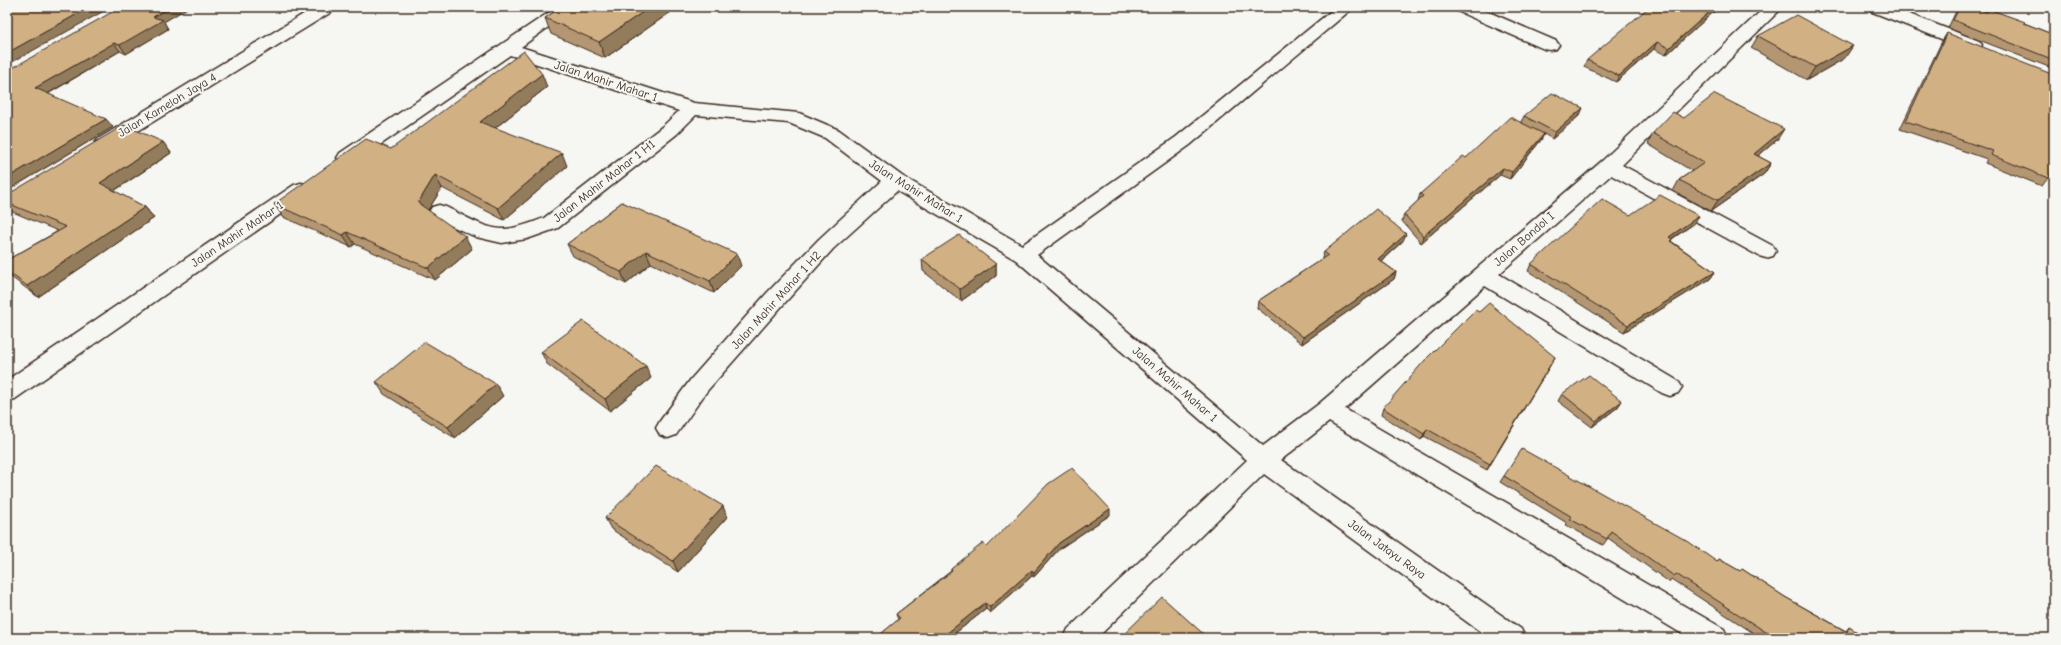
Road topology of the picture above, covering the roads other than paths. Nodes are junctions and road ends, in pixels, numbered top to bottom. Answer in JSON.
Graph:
{"nodes":[{"id":1,"x":327,"y":7,"type":"edge"},
{"id":2,"x":568,"y":7,"type":"edge"},
{"id":3,"x":1346,"y":7,"type":"edge"},
{"id":4,"x":1463,"y":7,"type":"edge"},
{"id":5,"x":1775,"y":7,"type":"edge"},
{"id":6,"x":1876,"y":7,"type":"edge"},
{"id":7,"x":1550,"y":45,"type":"dead end"},
{"id":8,"x":507,"y":48,"type":"junction"},
{"id":9,"x":1987,"y":51,"type":"edge"},
{"id":10,"x":692,"y":109,"type":"junction"},
{"id":11,"x":89,"y":152,"type":"edge"},
{"id":12,"x":1609,"y":166,"type":"junction"},
{"id":13,"x":895,"y":181,"type":"junction"},
{"id":14,"x":439,"y":212,"type":"dead end"},
{"id":15,"x":1766,"y":251,"type":"dead end"},
{"id":16,"x":1022,"y":255,"type":"junction"},
{"id":17,"x":1484,"y":275,"type":"junction"},
{"id":18,"x":11,"y":384,"type":"edge"},
{"id":19,"x":1670,"y":387,"type":"dead end"},
{"id":20,"x":1328,"y":410,"type":"junction"},
{"id":21,"x":668,"y":428,"type":"dead end"},
{"id":22,"x":1263,"y":460,"type":"junction"},
{"id":23,"x":1080,"y":638,"type":"edge"},
{"id":24,"x":1511,"y":638,"type":"edge"},
{"id":25,"x":1714,"y":638,"type":"edge"}],
"edges":[{"from":1,"to":11,"type":"street","name":"Jalan Kameloh Jaya 4"},
{"from":2,"to":8,"type":"street","name":"Jalan Mahir Mahar 1"},
{"from":3,"to":16,"type":"street"},
{"from":4,"to":7,"type":"street"},
{"from":5,"to":12,"type":"street","name":"Jalan Bondol I"},
{"from":6,"to":9,"type":"street"},
{"from":8,"to":10,"type":"street","name":"Jalan Mahir Mahar 1"},
{"from":8,"to":18,"type":"street","name":"Jalan Mahir Mahar 1"},
{"from":10,"to":13,"type":"street","name":"Jalan Mahir Mahar 1"},
{"from":10,"to":14,"type":"street","name":"Jalan Mahir Mahar 1 H1"},
{"from":12,"to":15,"type":"street"},
{"from":12,"to":17,"type":"street","name":"Jalan Bondol I"},
{"from":13,"to":16,"type":"street","name":"Jalan Mahir Mahar 1"},
{"from":13,"to":21,"type":"street","name":"Jalan Mahir Mahar 1 H2"},
{"from":16,"to":22,"type":"street","name":"Jalan Mahir Mahar 1"},
{"from":17,"to":19,"type":"street"},
{"from":17,"to":20,"type":"street","name":"Jalan Bondol I"},
{"from":20,"to":22,"type":"street","name":"Jalan Bondol I"},
{"from":20,"to":25,"type":"street"},
{"from":22,"to":23,"type":"street","name":"Jalan Bondol I"},
{"from":22,"to":24,"type":"street","name":"Jalan Jatayu Raya"}]}
